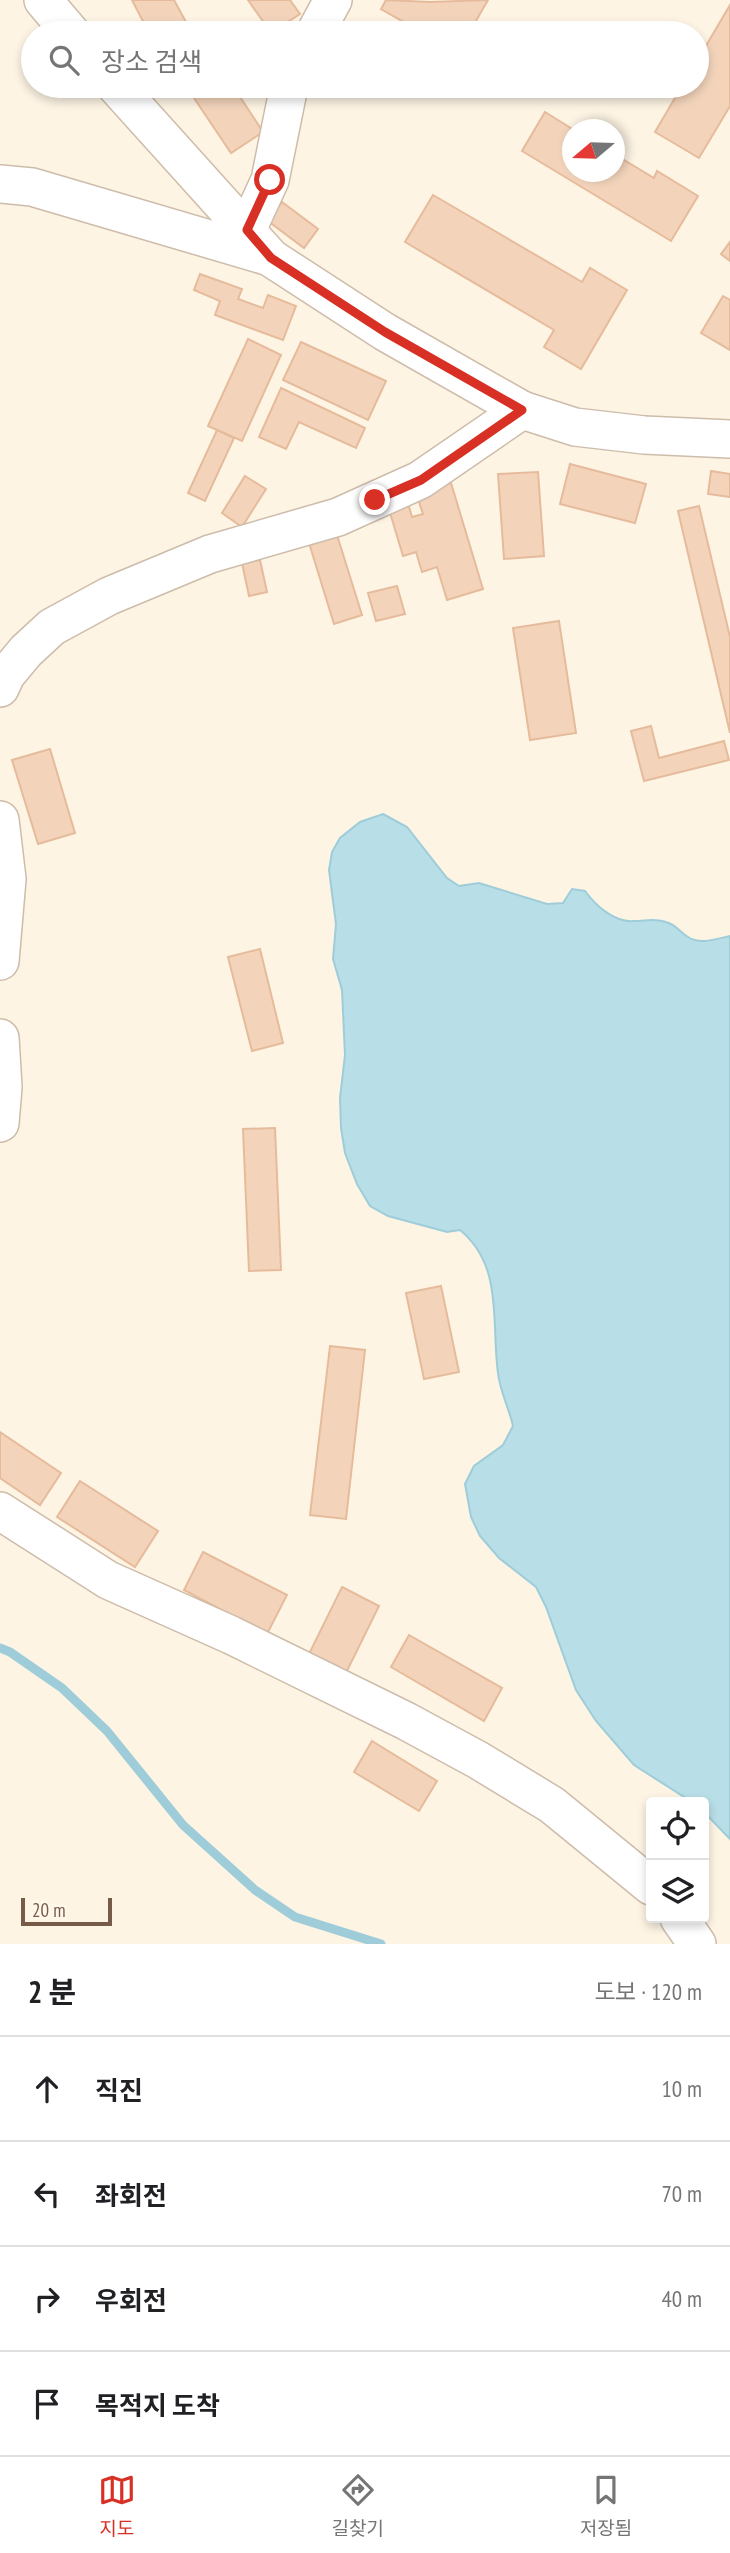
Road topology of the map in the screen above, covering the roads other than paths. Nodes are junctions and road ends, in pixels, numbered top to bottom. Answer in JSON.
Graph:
{"nodes":[{"id":1,"x":43,"y":0,"type":"edge"},
{"id":2,"x":333,"y":0,"type":"edge"},
{"id":3,"x":61,"y":21,"type":"edge"},
{"id":4,"x":322,"y":21,"type":"edge"},
{"id":5,"x":127,"y":98,"type":"edge"},
{"id":6,"x":287,"y":98,"type":"edge"},
{"id":7,"x":0,"y":184,"type":"edge"},
{"id":8,"x":247,"y":230,"type":"junction"},
{"id":9,"x":271,"y":258,"type":"junction"},
{"id":10,"x":522,"y":410,"type":"junction"},
{"id":11,"x":730,"y":439,"type":"edge"},
{"id":12,"x":0,"y":688,"type":"edge"},
{"id":13,"x":0,"y":820,"type":"edge"},
{"id":14,"x":0,"y":961,"type":"edge"},
{"id":15,"x":0,"y":1038,"type":"edge"},
{"id":16,"x":0,"y":1123,"type":"edge"},
{"id":17,"x":0,"y":1511,"type":"edge"},
{"id":18,"x":646,"y":1881,"type":"edge"},
{"id":19,"x":682,"y":1923,"type":"edge"},
{"id":20,"x":697,"y":1944,"type":"edge"}],
"edges":[{"from":1,"to":3,"type":"street"},
{"from":2,"to":4,"type":"street"},
{"from":5,"to":8,"type":"street"},
{"from":6,"to":8,"type":"street"},
{"from":7,"to":9,"type":"street"},
{"from":8,"to":9,"type":"street"},
{"from":9,"to":10,"type":"street"},
{"from":10,"to":11,"type":"street"},
{"from":10,"to":12,"type":"street"},
{"from":13,"to":14,"type":"street"},
{"from":15,"to":16,"type":"street"},
{"from":17,"to":18,"type":"street"},
{"from":19,"to":20,"type":"street"}]}
